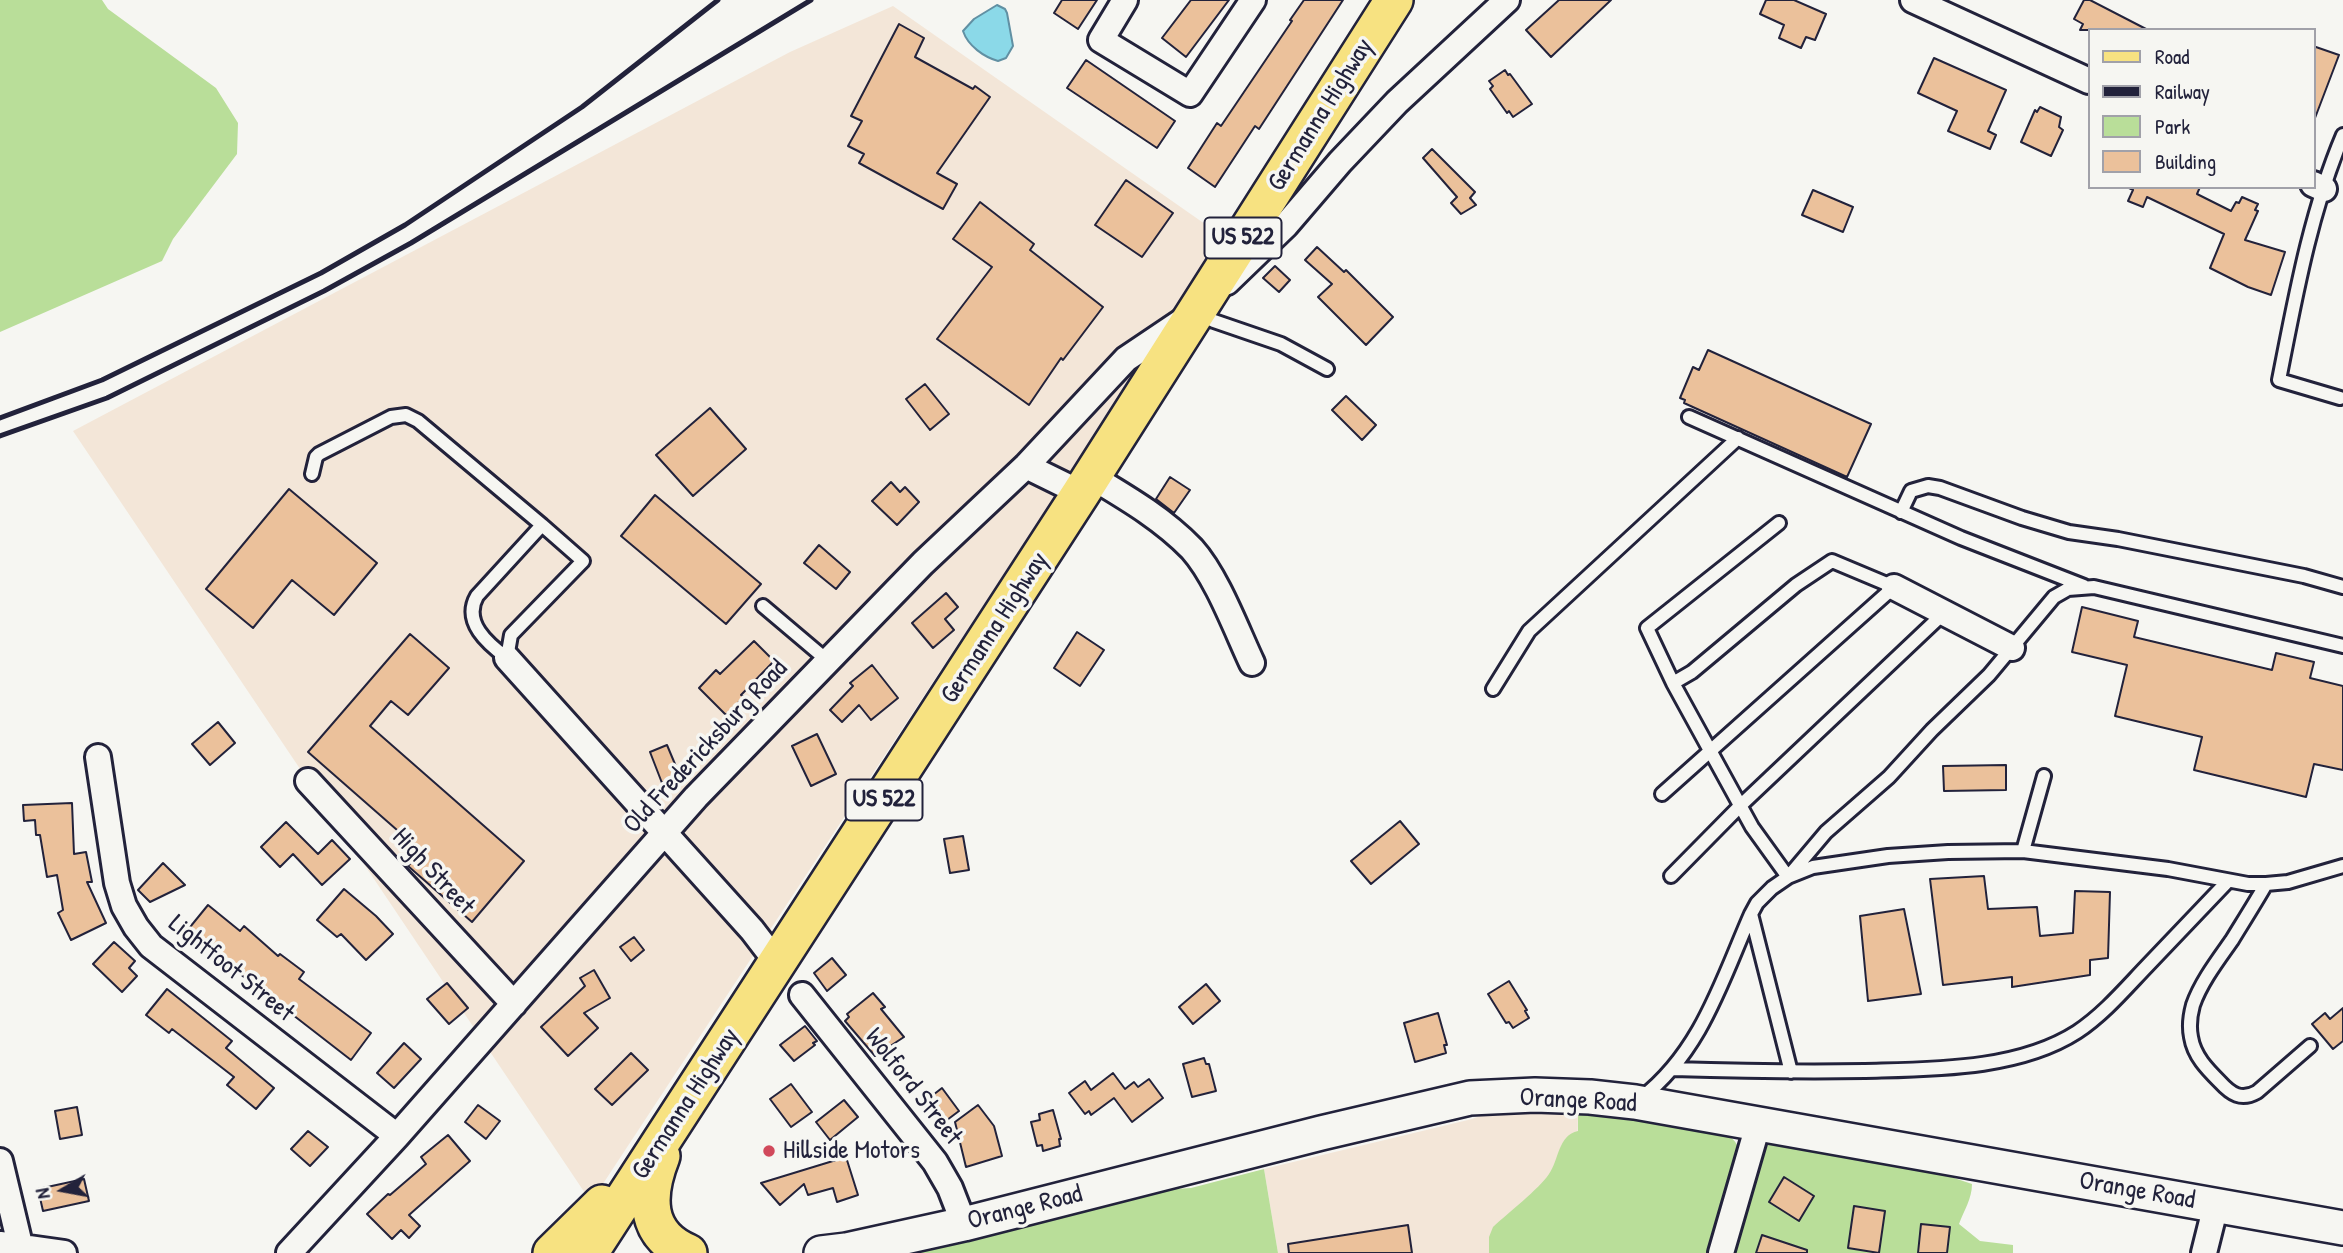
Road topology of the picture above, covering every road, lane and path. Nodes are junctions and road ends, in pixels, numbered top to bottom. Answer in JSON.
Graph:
{"nodes":[{"id":1,"x":1125,"y":0,"type":"edge"},
{"id":2,"x":1253,"y":0,"type":"edge"},
{"id":3,"x":1394,"y":0,"type":"edge"},
{"id":4,"x":1507,"y":0,"type":"edge"},
{"id":5,"x":1913,"y":0,"type":"edge"},
{"id":6,"x":2088,"y":81,"type":"edge"},
{"id":7,"x":2343,"y":135,"type":"edge"},
{"id":8,"x":2319,"y":187,"type":"edge"},
{"id":9,"x":1196,"y":312,"type":"junction"},
{"id":10,"x":1327,"y":369,"type":"dead end"},
{"id":11,"x":2340,"y":398,"type":"dead end"},
{"id":12,"x":1689,"y":417,"type":"dead end"},
{"id":13,"x":1738,"y":438,"type":"junction"},
{"id":14,"x":1026,"y":466,"type":"junction"},
{"id":15,"x":312,"y":474,"type":"dead end"},
{"id":16,"x":1087,"y":485,"type":"junction"},
{"id":17,"x":1901,"y":512,"type":"junction"},
{"id":18,"x":1779,"y":523,"type":"dead end"},
{"id":19,"x":542,"y":525,"type":"junction"},
{"id":20,"x":2084,"y":586,"type":"junction"},
{"id":21,"x":1894,"y":587,"type":"junction"},
{"id":22,"x":2343,"y":587,"type":"edge"},
{"id":23,"x":763,"y":606,"type":"dead end"},
{"id":24,"x":1945,"y":612,"type":"junction"},
{"id":25,"x":2343,"y":646,"type":"edge"},
{"id":26,"x":2012,"y":648,"type":"junction"},
{"id":27,"x":507,"y":657,"type":"junction"},
{"id":28,"x":828,"y":660,"type":"junction"},
{"id":29,"x":1252,"y":663,"type":"dead end"},
{"id":30,"x":1673,"y":682,"type":"junction"},
{"id":31,"x":1493,"y":689,"type":"dead end"},
{"id":32,"x":1709,"y":750,"type":"junction"},
{"id":33,"x":98,"y":757,"type":"dead end"},
{"id":34,"x":2044,"y":776,"type":"dead end"},
{"id":35,"x":308,"y":781,"type":"dead end"},
{"id":36,"x":1662,"y":794,"type":"dead end"},
{"id":37,"x":1741,"y":805,"type":"junction"},
{"id":38,"x":665,"y":832,"type":"junction"},
{"id":39,"x":2023,"y":850,"type":"junction"},
{"id":40,"x":2343,"y":866,"type":"edge"},
{"id":41,"x":1671,"y":876,"type":"dead end"},
{"id":42,"x":1788,"y":877,"type":"junction"},
{"id":43,"x":2228,"y":881,"type":"junction"},
{"id":44,"x":2266,"y":884,"type":"junction"},
{"id":45,"x":1751,"y":914,"type":"junction"},
{"id":46,"x":778,"y":964,"type":"junction"},
{"id":47,"x":802,"y":995,"type":"dead end"},
{"id":48,"x":514,"y":1004,"type":"junction"},
{"id":49,"x":2310,"y":1046,"type":"dead end"},
{"id":50,"x":1673,"y":1069,"type":"junction"},
{"id":51,"x":1791,"y":1072,"type":"junction"},
{"id":52,"x":1635,"y":1102,"type":"junction"},
{"id":53,"x":674,"y":1122,"type":"junction"},
{"id":54,"x":1758,"y":1125,"type":"junction"},
{"id":55,"x":397,"y":1136,"type":"junction"},
{"id":56,"x":0,"y":1161,"type":"edge"},
{"id":57,"x":2216,"y":1205,"type":"junction"},
{"id":58,"x":964,"y":1224,"type":"junction"},
{"id":59,"x":2343,"y":1228,"type":"edge"},
{"id":60,"x":14,"y":1248,"type":"edge"},
{"id":61,"x":64,"y":1253,"type":"edge"},
{"id":62,"x":289,"y":1253,"type":"edge"},
{"id":63,"x":552,"y":1253,"type":"edge"},
{"id":64,"x":589,"y":1253,"type":"edge"},
{"id":65,"x":688,"y":1253,"type":"edge"},
{"id":66,"x":821,"y":1253,"type":"edge"},
{"id":67,"x":1721,"y":1253,"type":"edge"},
{"id":68,"x":2204,"y":1253,"type":"edge"}],
"edges":[{"from":1,"to":2,"type":"street"},
{"from":3,"to":9,"type":"main road","name":"Germanna Highway","number":"US 522"},
{"from":4,"to":9,"type":"street","name":"Old Fredericksburg Road"},
{"from":5,"to":6,"type":"street"},
{"from":7,"to":8,"type":"lane"},
{"from":8,"to":11,"type":"lane"},
{"from":9,"to":10,"type":"lane"},
{"from":9,"to":14,"type":"street","name":"Old Fredericksburg Road"},
{"from":9,"to":16,"type":"main road","name":"Germanna Highway","number":"US 522"},
{"from":12,"to":13,"type":"lane"},
{"from":13,"to":17,"type":"lane"},
{"from":13,"to":31,"type":"lane"},
{"from":14,"to":16,"type":"street"},
{"from":14,"to":28,"type":"street","name":"Old Fredericksburg Road"},
{"from":15,"to":19,"type":"lane"},
{"from":16,"to":29,"type":"street"},
{"from":16,"to":46,"type":"main road","name":"Germanna Highway","number":"US 522"},
{"from":17,"to":20,"type":"lane"},
{"from":17,"to":22,"type":"lane"},
{"from":18,"to":30,"type":"lane"},
{"from":19,"to":27,"type":"lane"},
{"from":19,"to":27,"type":"lane"},
{"from":20,"to":25,"type":"lane"},
{"from":20,"to":26,"type":"lane"},
{"from":21,"to":24,"type":"street"},
{"from":21,"to":30,"type":"lane"},
{"from":21,"to":32,"type":"lane"},
{"from":23,"to":28,"type":"lane"},
{"from":24,"to":26,"type":"street"},
{"from":24,"to":37,"type":"lane"},
{"from":26,"to":42,"type":"lane"},
{"from":27,"to":38,"type":"street"},
{"from":28,"to":38,"type":"street","name":"Old Fredericksburg Road"},
{"from":30,"to":32,"type":"lane"},
{"from":32,"to":36,"type":"lane"},
{"from":32,"to":37,"type":"lane"},
{"from":33,"to":55,"type":"street","name":"Lightfoot Street"},
{"from":34,"to":39,"type":"lane"},
{"from":35,"to":48,"type":"street","name":"High Street"},
{"from":37,"to":41,"type":"lane"},
{"from":37,"to":42,"type":"lane"},
{"from":38,"to":46,"type":"street"},
{"from":38,"to":48,"type":"street","name":"Old Fredericksburg Road"},
{"from":39,"to":42,"type":"lane"},
{"from":39,"to":43,"type":"lane"},
{"from":40,"to":44,"type":"lane"},
{"from":42,"to":45,"type":"lane"},
{"from":43,"to":44,"type":"lane"},
{"from":43,"to":51,"type":"lane"},
{"from":44,"to":49,"type":"lane"},
{"from":45,"to":50,"type":"lane"},
{"from":45,"to":51,"type":"lane"},
{"from":46,"to":53,"type":"main road","name":"Germanna Highway","number":"US 522"},
{"from":47,"to":58,"type":"street","name":"Wolford Street"},
{"from":48,"to":55,"type":"street","name":"Old Fredericksburg Road"},
{"from":50,"to":51,"type":"lane"},
{"from":50,"to":52,"type":"lane"},
{"from":52,"to":54,"type":"main road","name":"Orange Road"},
{"from":52,"to":58,"type":"main road","name":"Orange Road"},
{"from":53,"to":63,"type":"main road"},
{"from":53,"to":64,"type":"main road","name":"Germanna Highway","number":"US 522"},
{"from":53,"to":65,"type":"main road"},
{"from":54,"to":57,"type":"main road","name":"Orange Road"},
{"from":54,"to":67,"type":"street"},
{"from":55,"to":62,"type":"street","name":"Old Fredericksburg Road"},
{"from":56,"to":60,"type":"street"},
{"from":57,"to":59,"type":"main road","name":"Orange Road"},
{"from":57,"to":68,"type":"street"},
{"from":58,"to":66,"type":"main road","name":"Orange Road"},
{"from":60,"to":61,"type":"street"}]}
